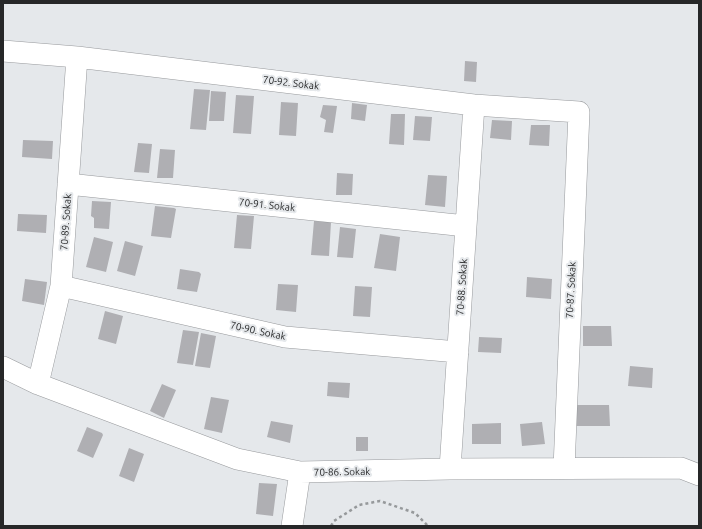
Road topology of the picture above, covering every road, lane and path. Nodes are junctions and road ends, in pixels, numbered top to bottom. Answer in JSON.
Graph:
{"nodes":[{"id":1,"x":3,"y":51,"type":"edge"},
{"id":2,"x":77,"y":57,"type":"junction"},
{"id":3,"x":474,"y":105,"type":"junction"},
{"id":4,"x":579,"y":112,"type":"joint"},
{"id":5,"x":68,"y":184,"type":"junction"},
{"id":6,"x":466,"y":226,"type":"junction"},
{"id":7,"x":61,"y":286,"type":"junction"},
{"id":8,"x":458,"y":352,"type":"junction"},
{"id":9,"x":3,"y":367,"type":"edge"},
{"id":10,"x":38,"y":384,"type":"junction"},
{"id":11,"x":564,"y":468,"type":"junction"},
{"id":12,"x":450,"y":469,"type":"junction"},
{"id":13,"x":300,"y":472,"type":"junction"},
{"id":14,"x":699,"y":475,"type":"edge"},
{"id":15,"x":292,"y":526,"type":"edge"},
{"id":16,"x":331,"y":526,"type":"edge"},
{"id":17,"x":428,"y":526,"type":"edge"}],
"edges":[{"from":1,"to":2,"type":"street","name":"70-92. Sokak"},
{"from":2,"to":3,"type":"street","name":"70-92. Sokak"},
{"from":2,"to":5,"type":"street","name":"70-89. Sokak"},
{"from":3,"to":4,"type":"street","name":"70-92. Sokak"},
{"from":3,"to":6,"type":"street","name":"70-88. Sokak"},
{"from":4,"to":11,"type":"street","name":"70-87. Sokak"},
{"from":5,"to":6,"type":"street","name":"70-91. Sokak"},
{"from":5,"to":7,"type":"street","name":"70-89. Sokak"},
{"from":6,"to":8,"type":"street","name":"70-88. Sokak"},
{"from":7,"to":8,"type":"street","name":"70-90. Sokak"},
{"from":7,"to":10,"type":"street","name":"70-89. Sokak"},
{"from":8,"to":12,"type":"street","name":"70-88. Sokak"},
{"from":9,"to":10,"type":"street","name":"70-86. Sokak"},
{"from":10,"to":13,"type":"street","name":"70-86. Sokak"},
{"from":11,"to":12,"type":"street","name":"70-86. Sokak"},
{"from":11,"to":14,"type":"street","name":"70-86. Sokak"},
{"from":12,"to":13,"type":"street","name":"70-86. Sokak"},
{"from":13,"to":15,"type":"street"},
{"from":16,"to":17,"type":"path"}]}
